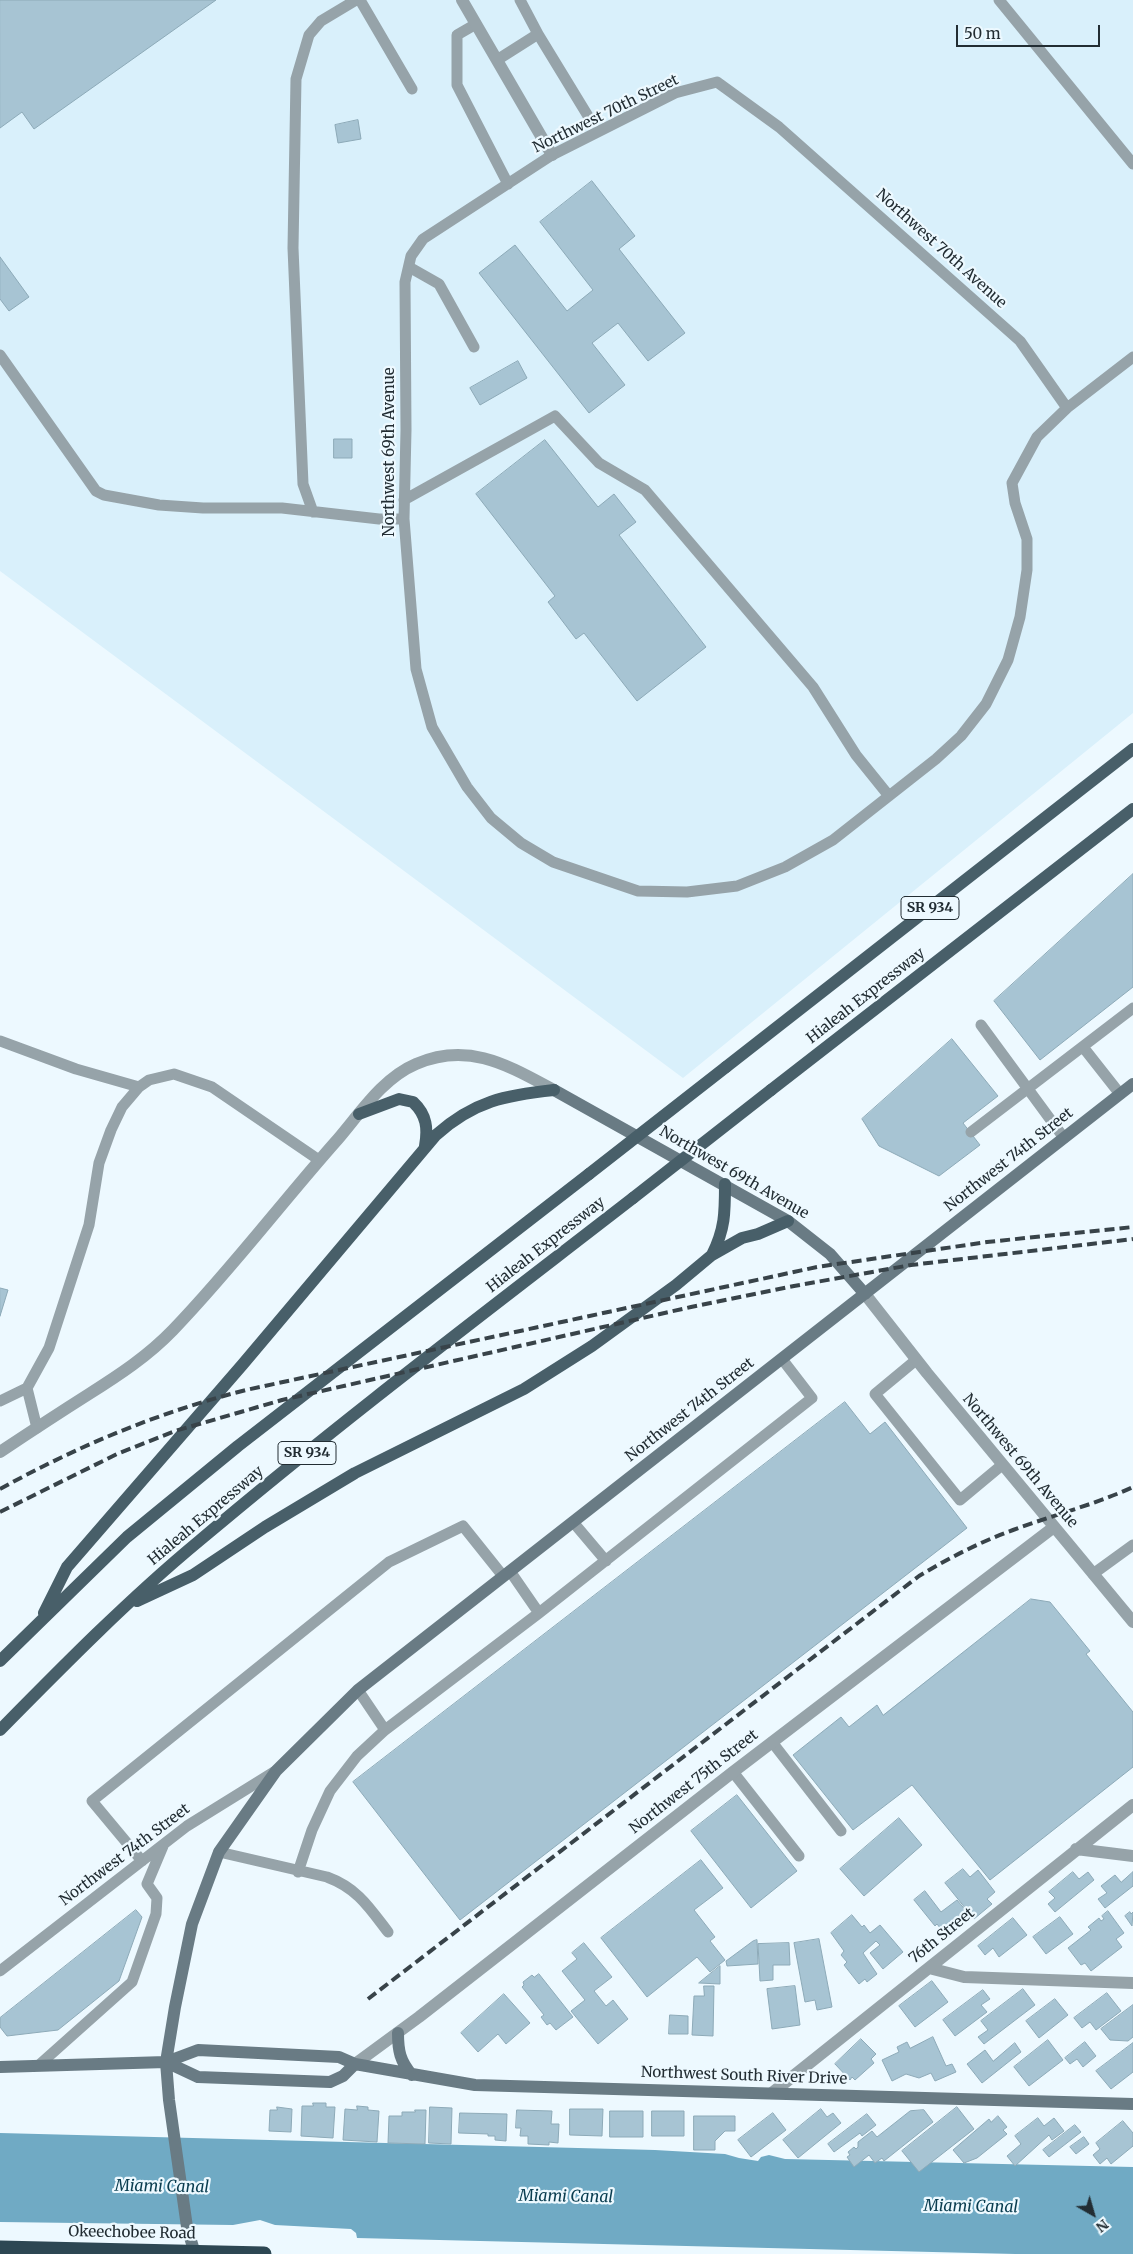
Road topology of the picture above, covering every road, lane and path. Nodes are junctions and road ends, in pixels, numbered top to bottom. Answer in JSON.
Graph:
{"nodes":[{"id":1,"x":358,"y":0,"type":"edge"},
{"id":2,"x":462,"y":0,"type":"edge"},
{"id":3,"x":520,"y":0,"type":"edge"},
{"id":4,"x":999,"y":0,"type":"edge"},
{"id":5,"x":476,"y":24,"type":"junction"},
{"id":6,"x":538,"y":34,"type":"junction"},
{"id":7,"x":497,"y":60,"type":"junction"},
{"id":8,"x":412,"y":89,"type":"dead end"},
{"id":9,"x":588,"y":116,"type":"dead end"},
{"id":10,"x":779,"y":127,"type":"joint"},
{"id":11,"x":552,"y":154,"type":"junction"},
{"id":12,"x":1133,"y":164,"type":"edge"},
{"id":13,"x":508,"y":184,"type":"junction"},
{"id":14,"x":423,"y":239,"type":"joint"},
{"id":15,"x":408,"y":267,"type":"junction"},
{"id":16,"x":474,"y":347,"type":"dead end"},
{"id":17,"x":0,"y":355,"type":"edge"},
{"id":18,"x":1133,"y":357,"type":"edge"},
{"id":19,"x":1067,"y":408,"type":"junction"},
{"id":20,"x":404,"y":500,"type":"junction"},
{"id":21,"x":313,"y":512,"type":"junction"},
{"id":22,"x":404,"y":520,"type":"junction"},
{"id":23,"x":1133,"y":749,"type":"edge"},
{"id":24,"x":889,"y":796,"type":"junction"},
{"id":25,"x":1133,"y":809,"type":"edge"},
{"id":26,"x":1133,"y":1008,"type":"edge"},
{"id":27,"x":981,"y":1025,"type":"dead end"},
{"id":28,"x":0,"y":1041,"type":"edge"},
{"id":29,"x":1083,"y":1046,"type":"junction"},
{"id":30,"x":1133,"y":1084,"type":"edge"},
{"id":31,"x":139,"y":1087,"type":"junction"},
{"id":32,"x":554,"y":1090,"type":"junction"},
{"id":33,"x":1028,"y":1090,"type":"junction"},
{"id":34,"x":1120,"y":1094,"type":"junction"},
{"id":35,"x":359,"y":1114,"type":"junction"},
{"id":36,"x":971,"y":1132,"type":"dead end"},
{"id":37,"x":1064,"y":1138,"type":"junction"},
{"id":38,"x":425,"y":1146,"type":"junction"},
{"id":39,"x":319,"y":1160,"type":"junction"},
{"id":40,"x":725,"y":1184,"type":"junction"},
{"id":41,"x":788,"y":1221,"type":"junction"},
{"id":42,"x":712,"y":1255,"type":"junction"},
{"id":43,"x":864,"y":1294,"type":"junction"},
{"id":44,"x":782,"y":1359,"type":"junction"},
{"id":45,"x":916,"y":1360,"type":"junction"},
{"id":46,"x":27,"y":1388,"type":"junction"},
{"id":47,"x":0,"y":1401,"type":"edge"},
{"id":48,"x":37,"y":1428,"type":"junction"},
{"id":49,"x":0,"y":1452,"type":"edge"},
{"id":50,"x":1002,"y":1465,"type":"junction"},
{"id":51,"x":573,"y":1522,"type":"junction"},
{"id":52,"x":1054,"y":1527,"type":"junction"},
{"id":53,"x":1133,"y":1545,"type":"edge"},
{"id":54,"x":606,"y":1561,"type":"junction"},
{"id":55,"x":506,"y":1574,"type":"junction"},
{"id":56,"x":1093,"y":1574,"type":"junction"},
{"id":57,"x":125,"y":1607,"type":"junction"},
{"id":58,"x":540,"y":1613,"type":"junction"},
{"id":59,"x":39,"y":1622,"type":"junction"},
{"id":60,"x":1133,"y":1622,"type":"edge"},
{"id":61,"x":0,"y":1662,"type":"edge"},
{"id":62,"x":358,"y":1690,"type":"junction"},
{"id":63,"x":0,"y":1730,"type":"edge"},
{"id":64,"x":385,"y":1730,"type":"junction"},
{"id":65,"x":772,"y":1742,"type":"junction"},
{"id":66,"x":276,"y":1772,"type":"junction"},
{"id":67,"x":733,"y":1772,"type":"junction"},
{"id":68,"x":1133,"y":1805,"type":"edge"},
{"id":69,"x":841,"y":1831,"type":"dead end"},
{"id":70,"x":163,"y":1844,"type":"junction"},
{"id":71,"x":1076,"y":1849,"type":"junction"},
{"id":72,"x":219,"y":1852,"type":"junction"},
{"id":73,"x":799,"y":1856,"type":"dead end"},
{"id":74,"x":1133,"y":1856,"type":"edge"},
{"id":75,"x":142,"y":1861,"type":"junction"},
{"id":76,"x":298,"y":1872,"type":"junction"},
{"id":77,"x":388,"y":1932,"type":"dead end"},
{"id":78,"x":929,"y":1968,"type":"junction"},
{"id":79,"x":0,"y":1971,"type":"edge"},
{"id":80,"x":1133,"y":1983,"type":"edge"},
{"id":81,"x":398,"y":2033,"type":"junction"},
{"id":82,"x":166,"y":2062,"type":"junction"},
{"id":83,"x":355,"y":2064,"type":"junction"},
{"id":84,"x":39,"y":2065,"type":"junction"},
{"id":85,"x":0,"y":2067,"type":"edge"},
{"id":86,"x":412,"y":2075,"type":"junction"},
{"id":87,"x":772,"y":2093,"type":"junction"},
{"id":88,"x":1133,"y":2104,"type":"edge"},
{"id":89,"x":0,"y":2248,"type":"edge"},
{"id":90,"x":195,"y":2253,"type":"edge"},
{"id":91,"x":264,"y":2254,"type":"edge"}],
"edges":[{"from":1,"to":8,"type":"lane"},
{"from":1,"to":21,"type":"lane"},
{"from":2,"to":5,"type":"street"},
{"from":3,"to":6,"type":"lane"},
{"from":4,"to":12,"type":"lane"},
{"from":5,"to":7,"type":"street"},
{"from":5,"to":13,"type":"lane"},
{"from":6,"to":7,"type":"lane"},
{"from":6,"to":9,"type":"lane"},
{"from":7,"to":11,"type":"street"},
{"from":10,"to":11,"type":"lane","name":"Northwest 70th Street"},
{"from":10,"to":19,"type":"lane","name":"Northwest 70th Avenue"},
{"from":11,"to":13,"type":"lane","name":"Northwest 70th Street"},
{"from":13,"to":14,"type":"lane","name":"Northwest 70th Street"},
{"from":14,"to":15,"type":"lane","name":"Northwest 69th Avenue"},
{"from":15,"to":16,"type":"lane"},
{"from":15,"to":20,"type":"lane","name":"Northwest 69th Avenue"},
{"from":17,"to":21,"type":"lane"},
{"from":18,"to":19,"type":"lane","name":"Northwest 69th Avenue"},
{"from":19,"to":24,"type":"lane","name":"Northwest 69th Avenue"},
{"from":20,"to":22,"type":"lane","name":"Northwest 69th Avenue"},
{"from":20,"to":24,"type":"lane"},
{"from":21,"to":22,"type":"lane"},
{"from":22,"to":24,"type":"lane","name":"Northwest 69th Avenue"},
{"from":23,"to":59,"type":"main road","name":"Hialeah Expressway","number":"SR 934","bridge":true},
{"from":25,"to":57,"type":"main road","name":"Hialeah Expressway","number":"SR 934","bridge":true},
{"from":26,"to":29,"type":"lane"},
{"from":27,"to":33,"type":"lane"},
{"from":28,"to":31,"type":"lane"},
{"from":29,"to":33,"type":"lane"},
{"from":29,"to":34,"type":"lane"},
{"from":30,"to":34,"type":"main road","name":"Northwest 74th Street"},
{"from":31,"to":39,"type":"lane"},
{"from":31,"to":46,"type":"lane"},
{"from":32,"to":35,"type":"street","name":"Northwest 69th Avenue"},
{"from":32,"to":38,"type":"main road"},
{"from":32,"to":40,"type":"main road","name":"Northwest 69th Avenue"},
{"from":33,"to":36,"type":"lane"},
{"from":33,"to":37,"type":"lane"},
{"from":34,"to":37,"type":"main road","name":"Northwest 74th Street"},
{"from":35,"to":38,"type":"main road"},
{"from":35,"to":39,"type":"street","name":"Northwest 69th Avenue"},
{"from":37,"to":43,"type":"main road","name":"Northwest 74th Street"},
{"from":38,"to":59,"type":"main road"},
{"from":39,"to":48,"type":"street","name":"Northwest 69th Avenue"},
{"from":40,"to":41,"type":"main road","name":"Northwest 69th Avenue"},
{"from":40,"to":42,"type":"main road"},
{"from":41,"to":42,"type":"main road"},
{"from":41,"to":43,"type":"main road","name":"Northwest 69th Avenue"},
{"from":42,"to":57,"type":"main road"},
{"from":43,"to":44,"type":"main road","name":"Northwest 74th Street"},
{"from":43,"to":45,"type":"street","name":"Northwest 69th Avenue"},
{"from":44,"to":51,"type":"main road","name":"Northwest 74th Street"},
{"from":44,"to":54,"type":"lane"},
{"from":45,"to":50,"type":"street","name":"Northwest 69th Avenue"},
{"from":45,"to":50,"type":"lane"},
{"from":46,"to":47,"type":"lane"},
{"from":46,"to":48,"type":"lane"},
{"from":48,"to":49,"type":"street","name":"Northwest 69th Avenue"},
{"from":50,"to":52,"type":"street","name":"Northwest 69th Avenue"},
{"from":51,"to":54,"type":"lane"},
{"from":51,"to":55,"type":"main road","name":"Northwest 74th Street"},
{"from":52,"to":56,"type":"street","name":"Northwest 69th Avenue"},
{"from":52,"to":65,"type":"street","name":"Northwest 75th Street"},
{"from":53,"to":56,"type":"lane"},
{"from":54,"to":58,"type":"lane"},
{"from":55,"to":58,"type":"lane"},
{"from":55,"to":62,"type":"main road","name":"Northwest 74th Street"},
{"from":55,"to":75,"type":"lane"},
{"from":56,"to":60,"type":"street","name":"Northwest 69th Avenue"},
{"from":57,"to":63,"type":"main road","name":"Hialeah Expressway","number":"SR 934"},
{"from":58,"to":64,"type":"lane"},
{"from":59,"to":61,"type":"main road","name":"Hialeah Expressway","number":"SR 934"},
{"from":62,"to":64,"type":"lane"},
{"from":62,"to":66,"type":"main road","name":"Northwest 74th Street"},
{"from":64,"to":76,"type":"lane"},
{"from":65,"to":67,"type":"street","name":"Northwest 75th Street"},
{"from":65,"to":69,"type":"lane"},
{"from":66,"to":70,"type":"lane","name":"Northwest 74th Street"},
{"from":66,"to":72,"type":"main road","name":"Northwest 74th Street"},
{"from":67,"to":73,"type":"lane"},
{"from":67,"to":81,"type":"street","name":"Northwest 75th Street"},
{"from":68,"to":71,"type":"street","name":"76th Street"},
{"from":70,"to":75,"type":"lane","name":"Northwest 74th Street"},
{"from":70,"to":84,"type":"lane"},
{"from":71,"to":74,"type":"street"},
{"from":71,"to":78,"type":"street","name":"76th Street"},
{"from":72,"to":76,"type":"lane"},
{"from":72,"to":82,"type":"main road","name":"Northwest 74th Street"},
{"from":75,"to":79,"type":"lane","name":"Northwest 74th Street"},
{"from":76,"to":77,"type":"lane"},
{"from":78,"to":80,"type":"street"},
{"from":78,"to":87,"type":"street","name":"76th Street"},
{"from":81,"to":83,"type":"street","name":"Northwest 75th Street"},
{"from":81,"to":86,"type":"main road"},
{"from":82,"to":83,"type":"main road","name":"Northwest South River Drive"},
{"from":82,"to":83,"type":"main road","name":"Northwest South River Drive"},
{"from":82,"to":84,"type":"main road","name":"Northwest South River Drive"},
{"from":82,"to":90,"type":"main road","name":"Northwest 74th Street"},
{"from":83,"to":86,"type":"main road","name":"Northwest South River Drive"},
{"from":84,"to":85,"type":"main road","name":"Northwest South River Drive"},
{"from":86,"to":87,"type":"main road","name":"Northwest South River Drive"},
{"from":87,"to":88,"type":"main road","name":"Northwest South River Drive"},
{"from":89,"to":90,"type":"highway","name":"Okeechobee Road"},
{"from":90,"to":91,"type":"highway","name":"Okeechobee Road"}]}
